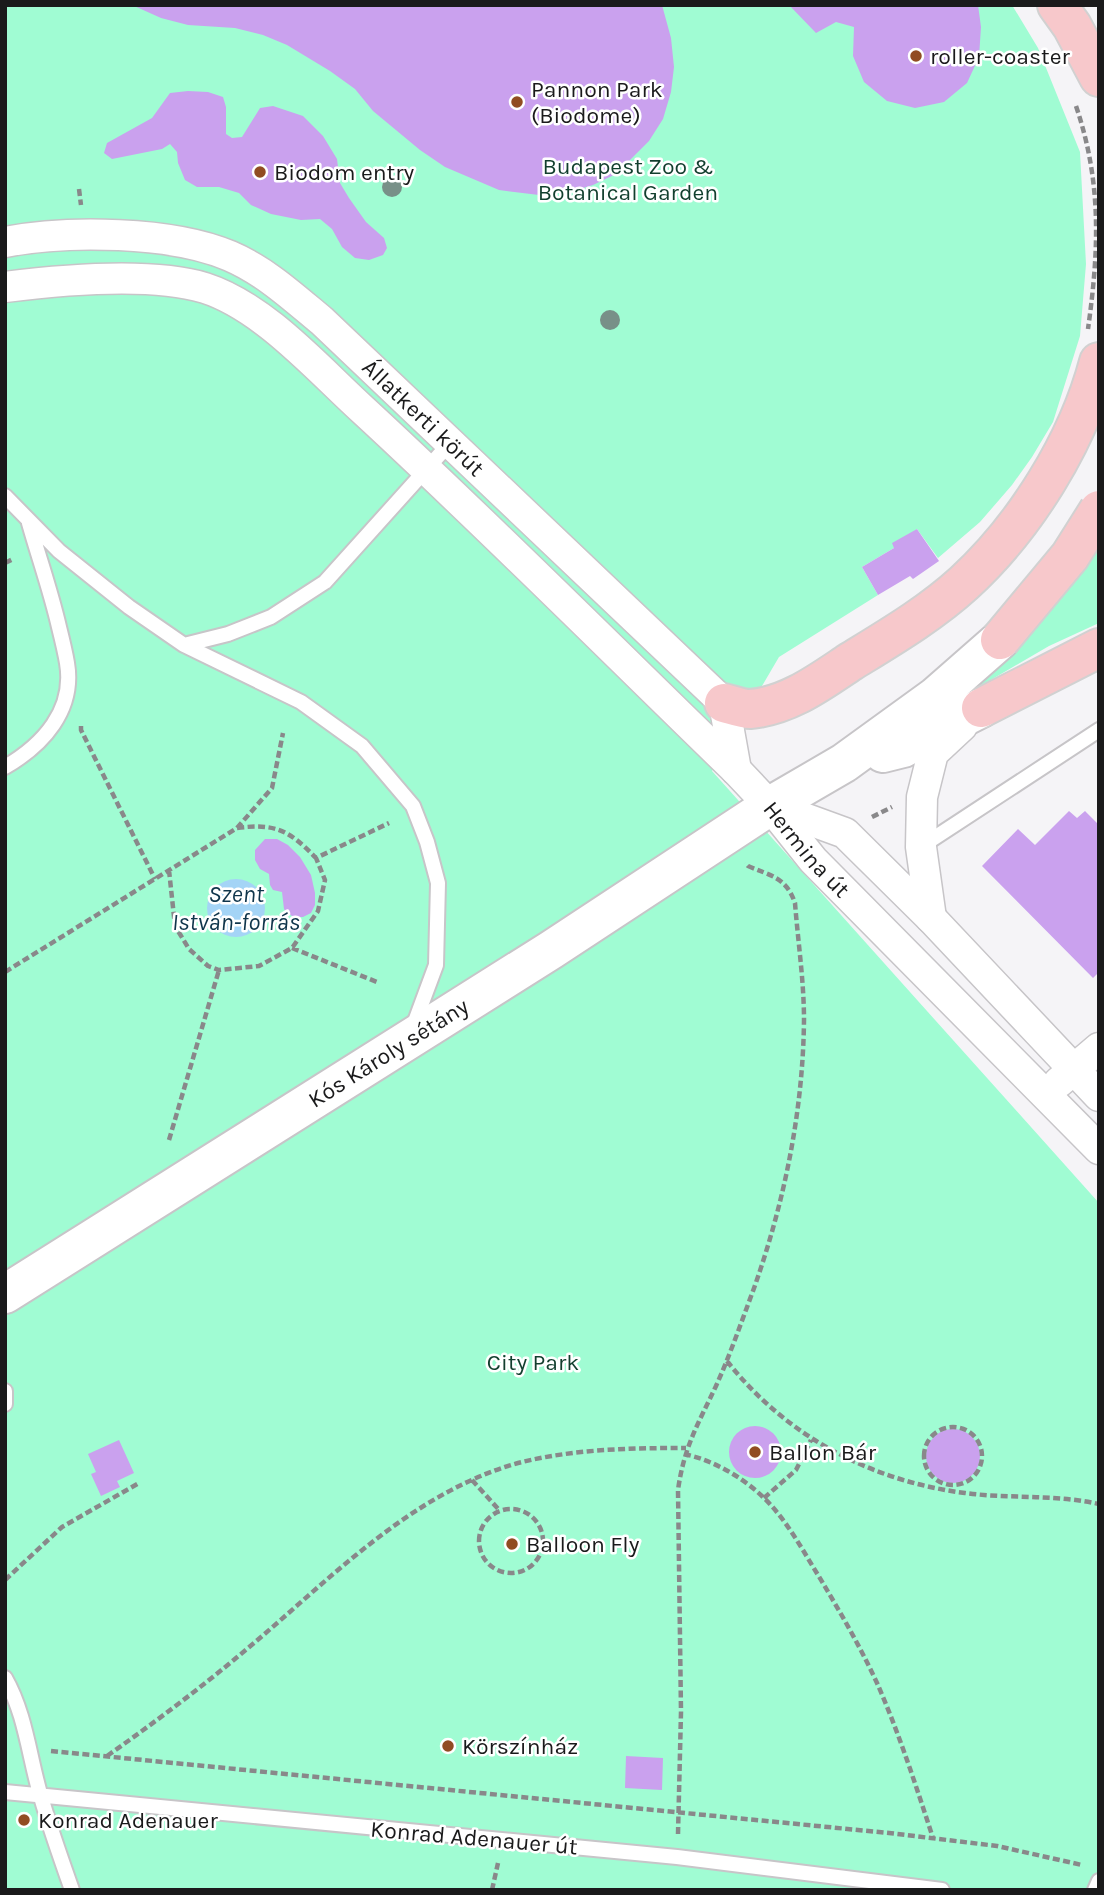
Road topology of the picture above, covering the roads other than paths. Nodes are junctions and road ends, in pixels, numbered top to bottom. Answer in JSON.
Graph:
{"nodes":[{"id":1,"x":1057,"y":5,"type":"edge"},
{"id":2,"x":1086,"y":5,"type":"edge"},
{"id":3,"x":1099,"y":18,"type":"edge"},
{"id":4,"x":1088,"y":92,"type":"edge"},
{"id":5,"x":5,"y":242,"type":"edge"},
{"id":6,"x":5,"y":287,"type":"edge"},
{"id":7,"x":1093,"y":351,"type":"edge"},
{"id":8,"x":450,"y":443,"type":"junction"},
{"id":9,"x":427,"y":468,"type":"junction"},
{"id":10,"x":5,"y":496,"type":"edge"},
{"id":11,"x":1099,"y":510,"type":"edge"},
{"id":12,"x":28,"y":519,"type":"junction"},
{"id":13,"x":1000,"y":640,"type":"joint"},
{"id":14,"x":184,"y":645,"type":"junction"},
{"id":15,"x":1099,"y":648,"type":"edge"},
{"id":16,"x":724,"y":704,"type":"junction"},
{"id":17,"x":981,"y":708,"type":"junction"},
{"id":18,"x":1099,"y":730,"type":"edge"},
{"id":19,"x":844,"y":763,"type":"junction"},
{"id":20,"x":5,"y":767,"type":"edge"},
{"id":21,"x":736,"y":770,"type":"junction"},
{"id":22,"x":770,"y":806,"type":"junction"},
{"id":23,"x":921,"y":846,"type":"junction"},
{"id":24,"x":931,"y":918,"type":"junction"},
{"id":25,"x":409,"y":1040,"type":"junction"},
{"id":26,"x":1099,"y":1048,"type":"edge"},
{"id":27,"x":1073,"y":1070,"type":"junction"},
{"id":28,"x":1044,"y":1094,"type":"junction"},
{"id":29,"x":1099,"y":1096,"type":"edge"},
{"id":30,"x":1099,"y":1149,"type":"edge"},
{"id":31,"x":5,"y":1294,"type":"edge"},
{"id":32,"x":5,"y":1391,"type":"edge"},
{"id":33,"x":5,"y":1404,"type":"edge"},
{"id":34,"x":5,"y":1678,"type":"edge"},
{"id":35,"x":5,"y":1792,"type":"edge"},
{"id":36,"x":40,"y":1795,"type":"junction"},
{"id":37,"x":1099,"y":1881,"type":"edge"},
{"id":38,"x":72,"y":1890,"type":"edge"},
{"id":39,"x":942,"y":1890,"type":"edge"},
{"id":40,"x":1095,"y":1890,"type":"edge"}],
"edges":[{"from":1,"to":4,"type":"main road"},
{"from":2,"to":3,"type":"main road"},
{"from":5,"to":8,"type":"street","name":"Állatkerti körút"},
{"from":6,"to":9,"type":"street","name":"Állatkerti körút"},
{"from":7,"to":16,"type":"main road"},
{"from":8,"to":9,"type":"lane"},
{"from":8,"to":16,"type":"street","name":"Állatkerti körút"},
{"from":9,"to":14,"type":"lane"},
{"from":9,"to":21,"type":"street","name":"Állatkerti körút"},
{"from":10,"to":12,"type":"lane"},
{"from":11,"to":13,"type":"main road","bridge":true},
{"from":12,"to":14,"type":"lane"},
{"from":12,"to":20,"type":"lane"},
{"from":13,"to":19,"type":"street"},
{"from":14,"to":25,"type":"lane"},
{"from":15,"to":17,"type":"main road"},
{"from":16,"to":21,"type":"street"},
{"from":17,"to":19,"type":"street"},
{"from":17,"to":23,"type":"street"},
{"from":18,"to":23,"type":"lane"},
{"from":19,"to":22,"type":"street","name":"Kós Károly sétány"},
{"from":21,"to":22,"type":"street","name":"Állatkerti körút"},
{"from":22,"to":24,"type":"street","name":"Hermina út"},
{"from":22,"to":25,"type":"street","name":"Kós Károly sétány"},
{"from":22,"to":28,"type":"street","name":"Hermina út"},
{"from":23,"to":24,"type":"street"},
{"from":24,"to":27,"type":"street","name":"Hermina út"},
{"from":25,"to":31,"type":"street","name":"Kós Károly sétány"},
{"from":26,"to":27,"type":"street"},
{"from":27,"to":28,"type":"street"},
{"from":27,"to":29,"type":"street","name":"Hermina út"},
{"from":28,"to":30,"type":"street","name":"Hermina út"},
{"from":32,"to":33,"type":"lane"},
{"from":34,"to":36,"type":"lane"},
{"from":35,"to":36,"type":"lane","name":"Konrad Adenauer út"},
{"from":36,"to":38,"type":"lane"},
{"from":36,"to":39,"type":"lane","name":"Konrad Adenauer út"},
{"from":37,"to":40,"type":"lane"}]}
